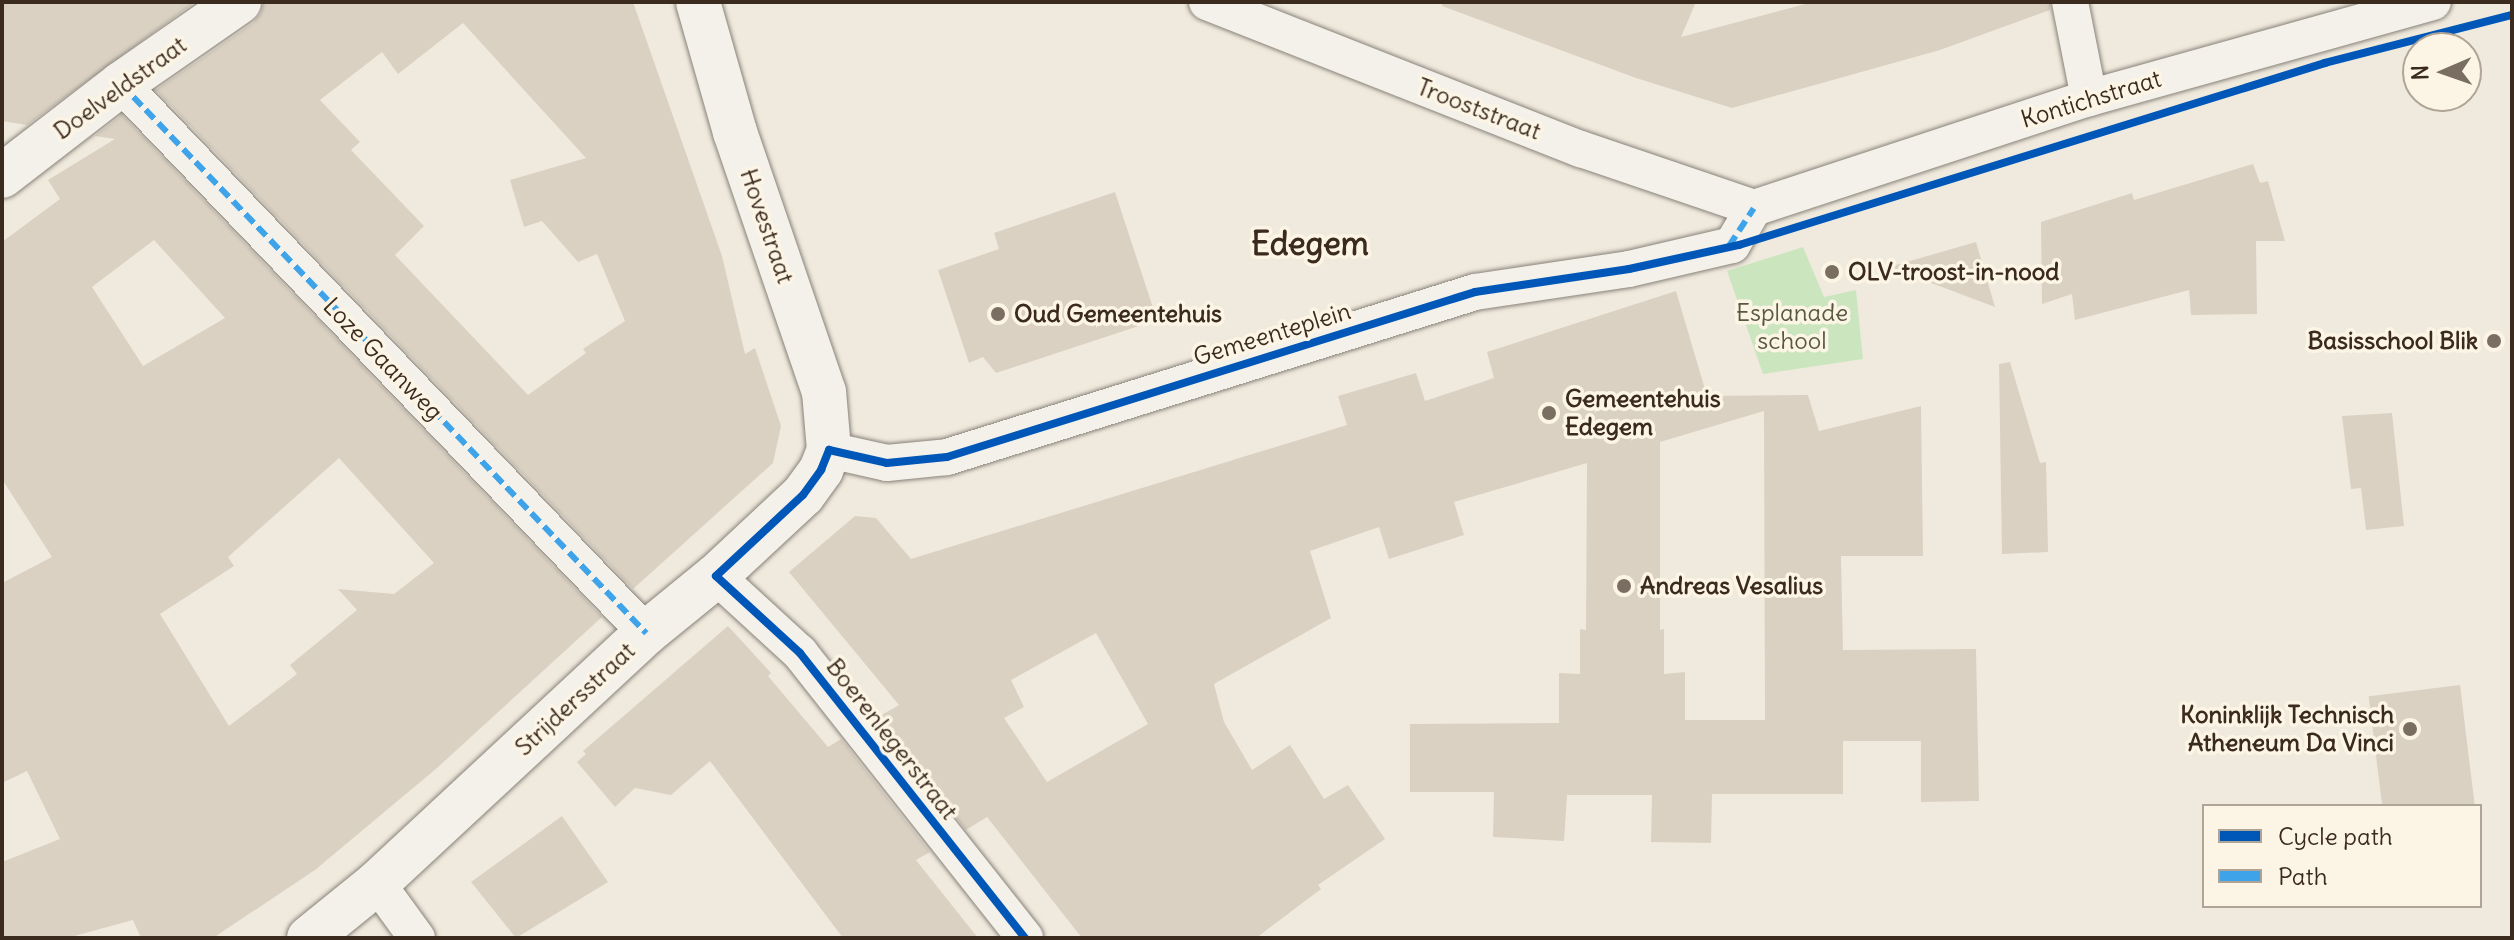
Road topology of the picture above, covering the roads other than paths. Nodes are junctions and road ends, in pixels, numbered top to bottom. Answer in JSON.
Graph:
{"nodes":[{"id":1,"x":239,"y":2,"type":"edge"},
{"id":2,"x":698,"y":2,"type":"edge"},
{"id":3,"x":1207,"y":2,"type":"edge"},
{"id":4,"x":2070,"y":2,"type":"edge"},
{"id":5,"x":2433,"y":2,"type":"edge"},
{"id":6,"x":121,"y":84,"type":"junction"},
{"id":7,"x":2089,"y":98,"type":"junction"},
{"id":8,"x":2,"y":176,"type":"edge"},
{"id":9,"x":1754,"y":208,"type":"junction"},
{"id":10,"x":829,"y":450,"type":"junction"},
{"id":11,"x":716,"y":576,"type":"junction"},
{"id":12,"x":646,"y":633,"type":"junction"},
{"id":13,"x":377,"y":883,"type":"junction"},
{"id":14,"x":309,"y":938,"type":"edge"},
{"id":15,"x":417,"y":938,"type":"edge"},
{"id":16,"x":1025,"y":938,"type":"edge"}],
"edges":[{"from":1,"to":6,"type":"street","name":"Doelveldstraat"},
{"from":2,"to":10,"type":"street","name":"Hovestraat"},
{"from":3,"to":9,"type":"street","name":"Trooststraat"},
{"from":4,"to":7,"type":"street"},
{"from":5,"to":7,"type":"street","name":"Kontichstraat"},
{"from":6,"to":8,"type":"street","name":"Doelveldstraat"},
{"from":6,"to":12,"type":"street","name":"Loze Gaanweg"},
{"from":7,"to":9,"type":"street","name":"Kontichstraat"},
{"from":9,"to":10,"type":"street","name":"Gemeenteplein"},
{"from":10,"to":11,"type":"street","name":"Strijdersstraat"},
{"from":11,"to":12,"type":"street","name":"Strijdersstraat"},
{"from":11,"to":16,"type":"street","name":"Boerenlegerstraat"},
{"from":12,"to":13,"type":"street","name":"Strijdersstraat"},
{"from":13,"to":14,"type":"street","name":"Strijdersstraat"},
{"from":13,"to":15,"type":"street"}]}
